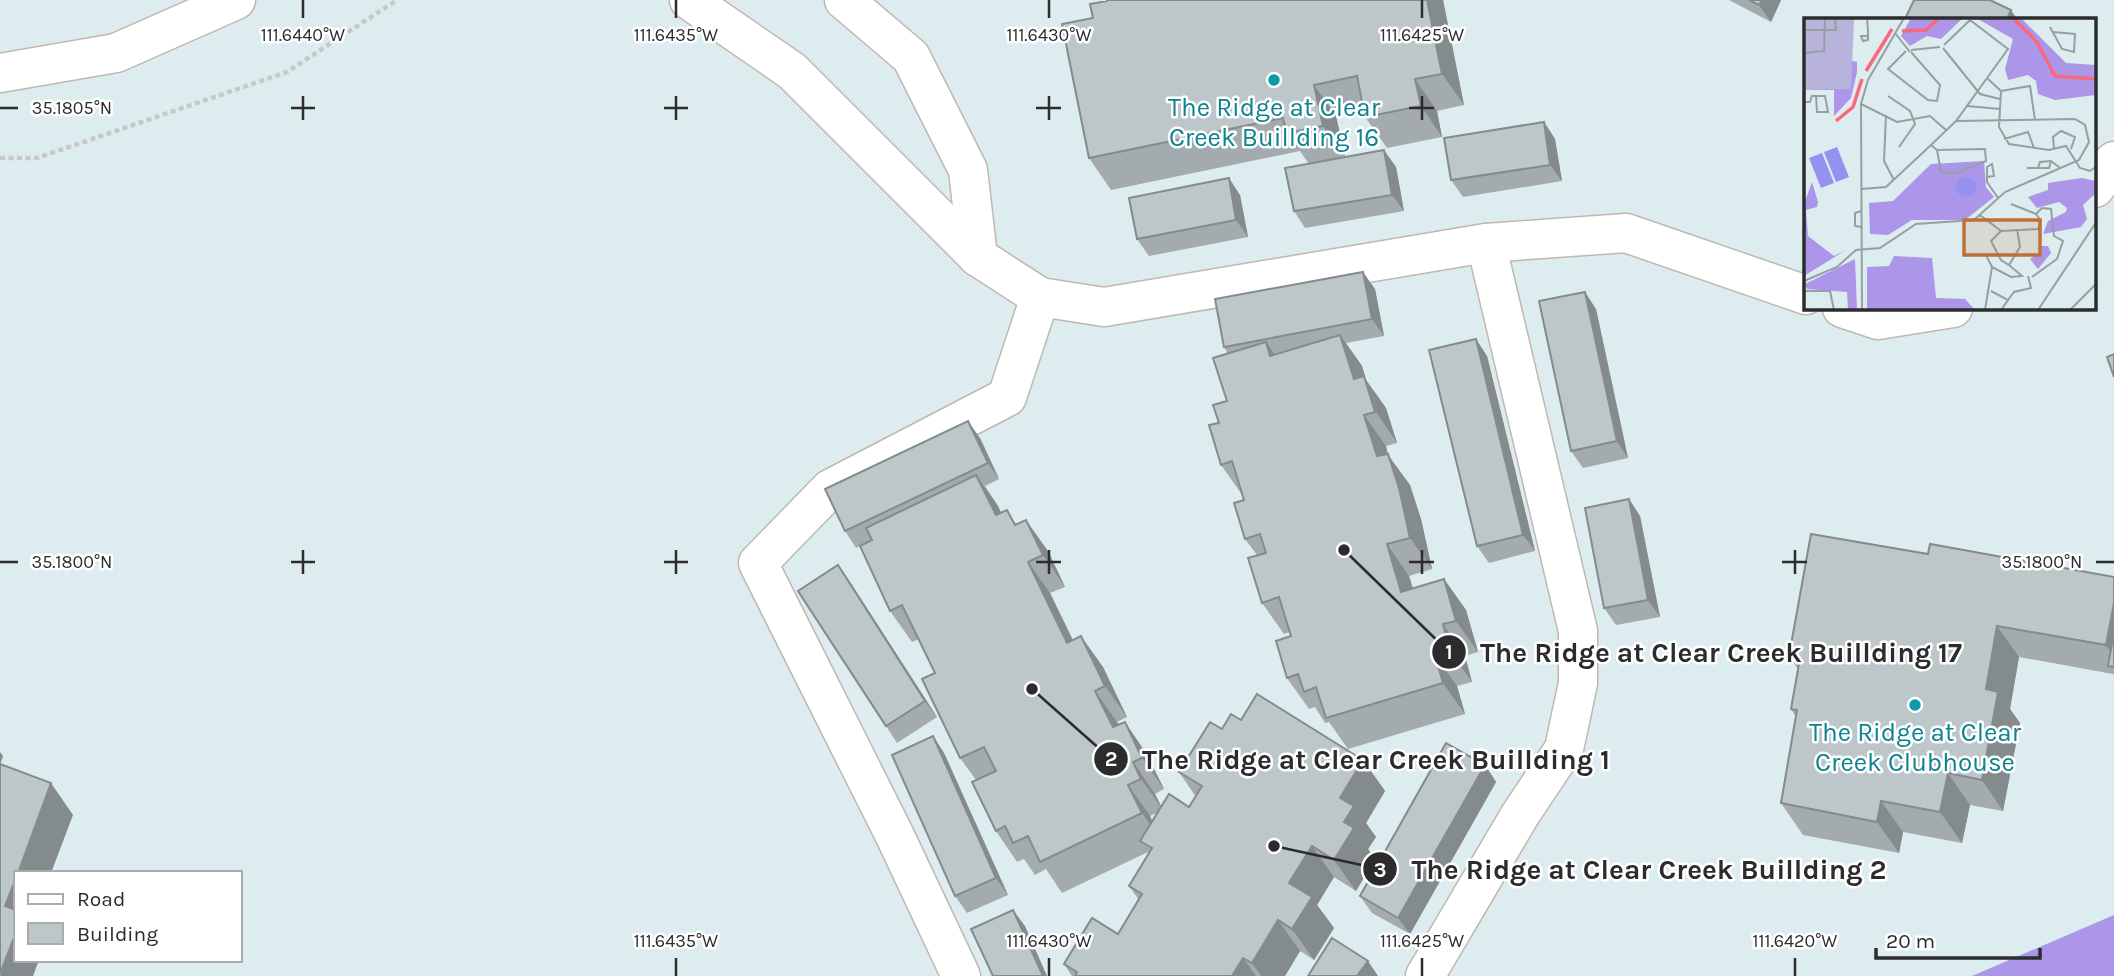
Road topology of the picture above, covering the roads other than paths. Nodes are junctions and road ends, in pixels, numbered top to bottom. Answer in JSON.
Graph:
{"nodes":[{"id":1,"x":236,"y":0,"type":"edge"},
{"id":2,"x":689,"y":0,"type":"edge"},
{"id":3,"x":844,"y":0,"type":"edge"},
{"id":4,"x":0,"y":73,"type":"edge"},
{"id":5,"x":2114,"y":160,"type":"edge"},
{"id":6,"x":2096,"y":187,"type":"edge"},
{"id":7,"x":1486,"y":243,"type":"junction"},
{"id":8,"x":978,"y":257,"type":"junction"},
{"id":9,"x":1804,"y":294,"type":"edge"},
{"id":10,"x":1040,"y":297,"type":"junction"},
{"id":11,"x":1848,"y":310,"type":"edge"},
{"id":12,"x":1940,"y":310,"type":"edge"},
{"id":13,"x":961,"y":976,"type":"edge"},
{"id":14,"x":1426,"y":976,"type":"edge"}],
"edges":[{"from":1,"to":4,"type":"street"},
{"from":2,"to":8,"type":"street"},
{"from":3,"to":8,"type":"street"},
{"from":5,"to":6,"type":"street"},
{"from":7,"to":9,"type":"street"},
{"from":7,"to":10,"type":"street"},
{"from":7,"to":14,"type":"street"},
{"from":8,"to":10,"type":"street"},
{"from":10,"to":13,"type":"street"},
{"from":11,"to":12,"type":"street"}]}
